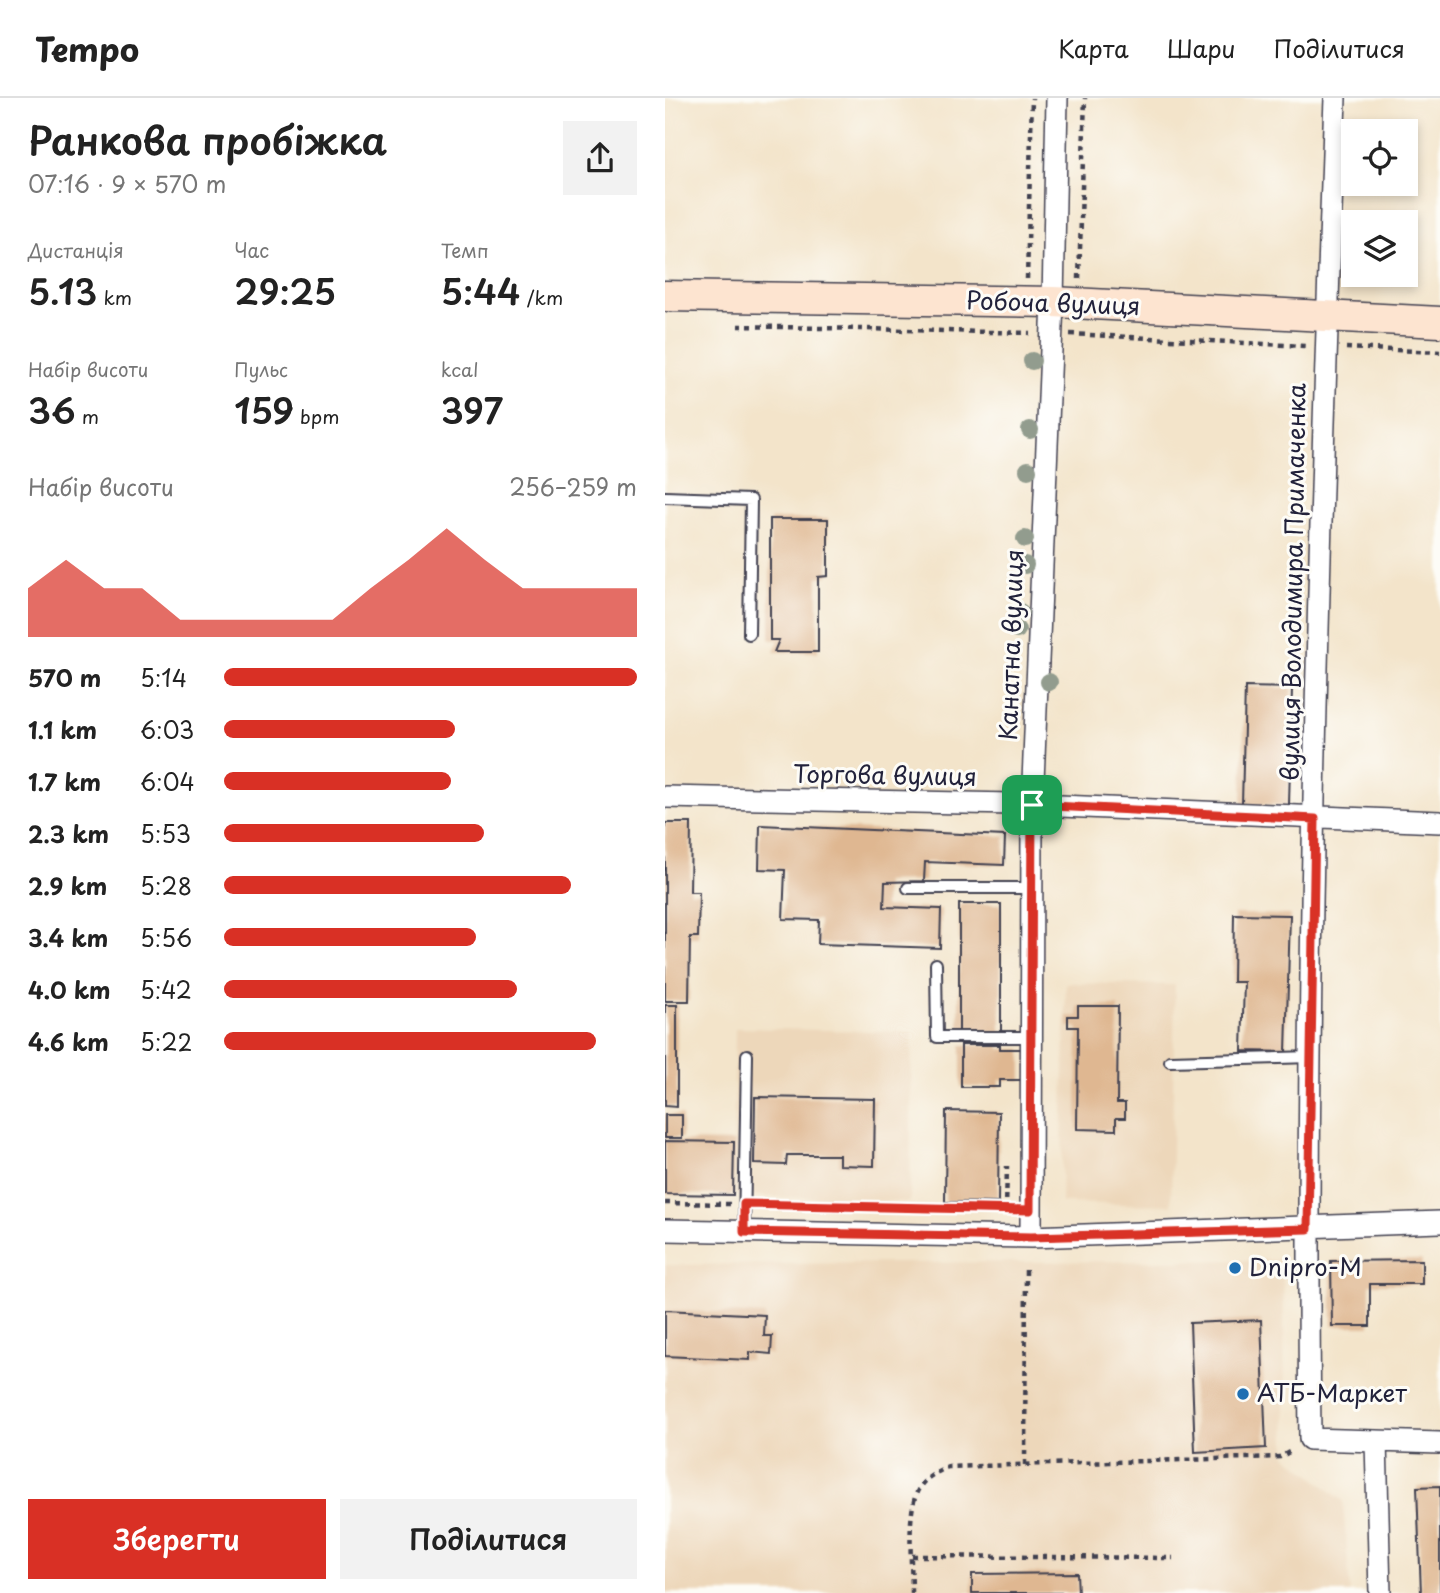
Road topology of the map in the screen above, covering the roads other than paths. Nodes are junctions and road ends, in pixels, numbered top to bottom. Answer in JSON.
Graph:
{"nodes":[{"id":1,"x":1057,"y":98,"type":"edge"},
{"id":2,"x":1335,"y":98,"type":"edge"},
{"id":3,"x":665,"y":296,"type":"edge"},
{"id":4,"x":1040,"y":302,"type":"junction"},
{"id":5,"x":1327,"y":318,"type":"junction"},
{"id":6,"x":1440,"y":322,"type":"edge"},
{"id":7,"x":665,"y":497,"type":"edge"},
{"id":8,"x":749,"y":634,"type":"dead end"},
{"id":9,"x":665,"y":797,"type":"edge"},
{"id":10,"x":1032,"y":805,"type":"junction"},
{"id":11,"x":1315,"y":819,"type":"junction"},
{"id":12,"x":1440,"y":822,"type":"edge"},
{"id":13,"x":908,"y":888,"type":"dead end"},
{"id":14,"x":1032,"y":888,"type":"junction"},
{"id":15,"x":936,"y":964,"type":"dead end"},
{"id":16,"x":1031,"y":1037,"type":"junction"},
{"id":17,"x":747,"y":1055,"type":"dead end"},
{"id":18,"x":1311,"y":1057,"type":"junction"},
{"id":19,"x":1170,"y":1061,"type":"dead end"},
{"id":20,"x":1440,"y":1222,"type":"edge"},
{"id":21,"x":1308,"y":1229,"type":"junction"},
{"id":22,"x":665,"y":1230,"type":"edge"},
{"id":23,"x":744,"y":1232,"type":"junction"},
{"id":24,"x":1031,"y":1237,"type":"junction"},
{"id":25,"x":1376,"y":1441,"type":"junction"},
{"id":26,"x":1440,"y":1443,"type":"edge"},
{"id":27,"x":1380,"y":1593,"type":"edge"}],
"edges":[{"from":1,"to":4,"type":"street","name":"Канатна вулиця"},
{"from":2,"to":5,"type":"street","name":"вулиця Володимира Примаченка"},
{"from":3,"to":4,"type":"street","name":"Робоча вулиця"},
{"from":4,"to":5,"type":"street","name":"Робоча вулиця"},
{"from":4,"to":10,"type":"street","name":"Канатна вулиця"},
{"from":5,"to":6,"type":"street","name":"Робоча вулиця"},
{"from":5,"to":11,"type":"street","name":"вулиця Володимира Примаченка"},
{"from":7,"to":8,"type":"lane"},
{"from":9,"to":10,"type":"street","name":"Торгова вулиця"},
{"from":10,"to":11,"type":"street","name":"Торгова вулиця"},
{"from":10,"to":14,"type":"street","name":"Канатна вулиця"},
{"from":11,"to":12,"type":"street","name":"Торгова вулиця"},
{"from":11,"to":18,"type":"street","name":"вулиця Володимира Примаченка"},
{"from":13,"to":14,"type":"lane"},
{"from":14,"to":16,"type":"street","name":"Канатна вулиця"},
{"from":15,"to":16,"type":"lane"},
{"from":16,"to":24,"type":"street","name":"Канатна вулиця"},
{"from":17,"to":23,"type":"lane"},
{"from":18,"to":19,"type":"lane"},
{"from":18,"to":21,"type":"street","name":"вулиця Володимира Примаченка"},
{"from":20,"to":21,"type":"street"},
{"from":21,"to":24,"type":"street"},
{"from":21,"to":25,"type":"street","name":"вулиця Володимира Примаченка"},
{"from":22,"to":23,"type":"street"},
{"from":23,"to":24,"type":"street"},
{"from":25,"to":26,"type":"street"},
{"from":25,"to":27,"type":"street"}]}
